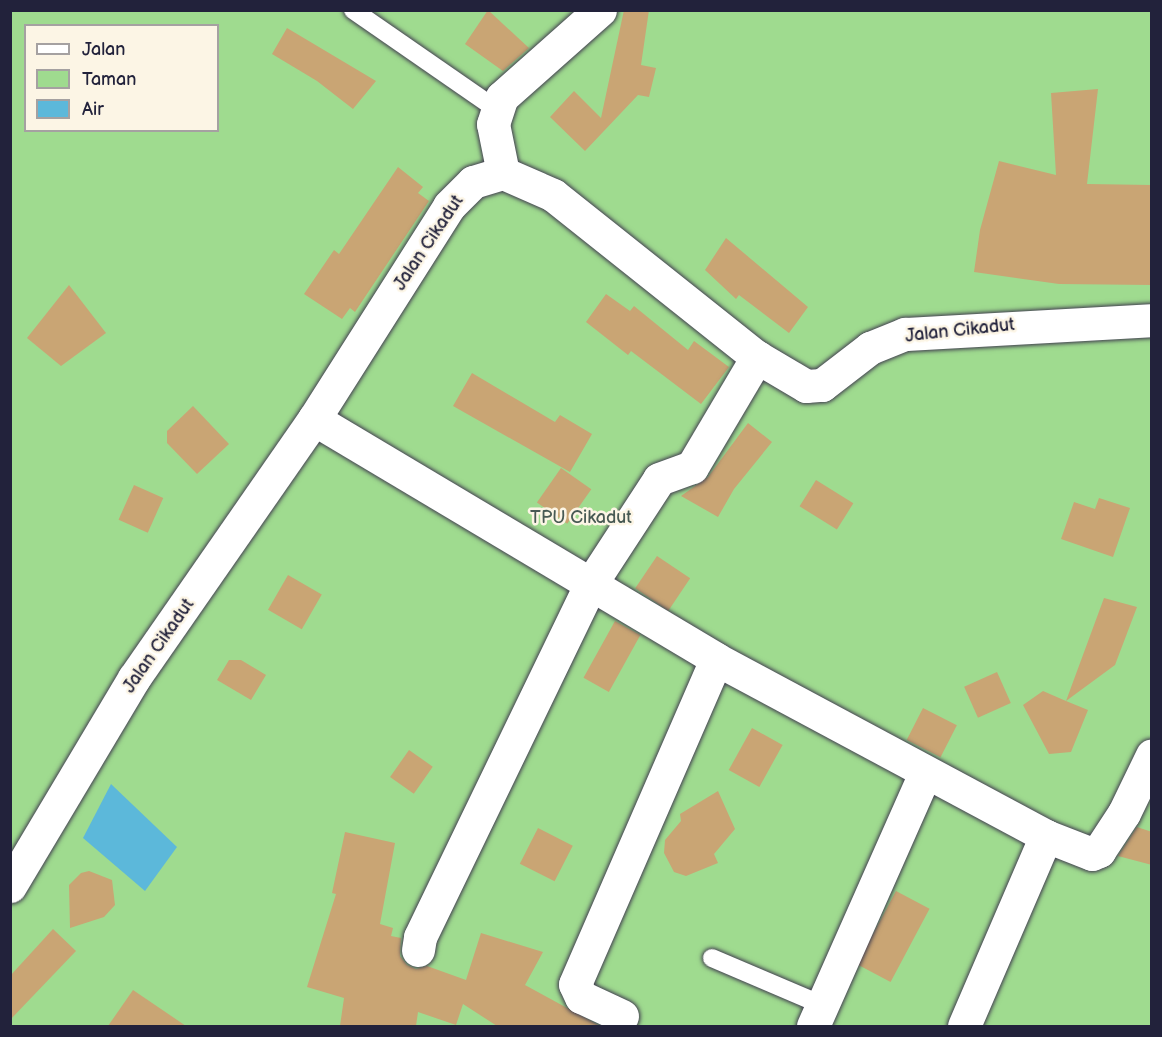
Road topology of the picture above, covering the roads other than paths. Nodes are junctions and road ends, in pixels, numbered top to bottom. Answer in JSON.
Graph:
{"nodes":[{"id":1,"x":353,"y":10,"type":"edge"},
{"id":2,"x":600,"y":10,"type":"edge"},
{"id":3,"x":496,"y":108,"type":"junction"},
{"id":4,"x":503,"y":173,"type":"junction"},
{"id":5,"x":1152,"y":320,"type":"edge"},
{"id":6,"x":757,"y":357,"type":"junction"},
{"id":7,"x":314,"y":419,"type":"junction"},
{"id":8,"x":590,"y":585,"type":"junction"},
{"id":9,"x":716,"y":659,"type":"junction"},
{"id":10,"x":1152,"y":755,"type":"edge"},
{"id":11,"x":925,"y":773,"type":"junction"},
{"id":12,"x":1046,"y":836,"type":"junction"},
{"id":13,"x":10,"y":886,"type":"edge"},
{"id":14,"x":418,"y":950,"type":"dead end"},
{"id":15,"x":712,"y":958,"type":"dead end"},
{"id":16,"x":622,"y":1016,"type":"dead end"},
{"id":17,"x":818,"y":1016,"type":"edge"},
{"id":18,"x":964,"y":1026,"type":"edge"}],
"edges":[{"from":1,"to":3,"type":"lane"},
{"from":2,"to":3,"type":"street"},
{"from":3,"to":4,"type":"street"},
{"from":4,"to":6,"type":"street","name":"Jalan Cikadut"},
{"from":4,"to":7,"type":"street","name":"Jalan Cikadut"},
{"from":5,"to":6,"type":"street","name":"Jalan Cikadut"},
{"from":6,"to":8,"type":"street"},
{"from":7,"to":8,"type":"street"},
{"from":7,"to":13,"type":"street","name":"Jalan Cikadut"},
{"from":8,"to":9,"type":"street"},
{"from":8,"to":14,"type":"street"},
{"from":9,"to":11,"type":"street"},
{"from":9,"to":16,"type":"street"},
{"from":10,"to":12,"type":"street"},
{"from":11,"to":12,"type":"street"},
{"from":11,"to":17,"type":"street"},
{"from":12,"to":18,"type":"street"},
{"from":15,"to":17,"type":"lane"}]}
